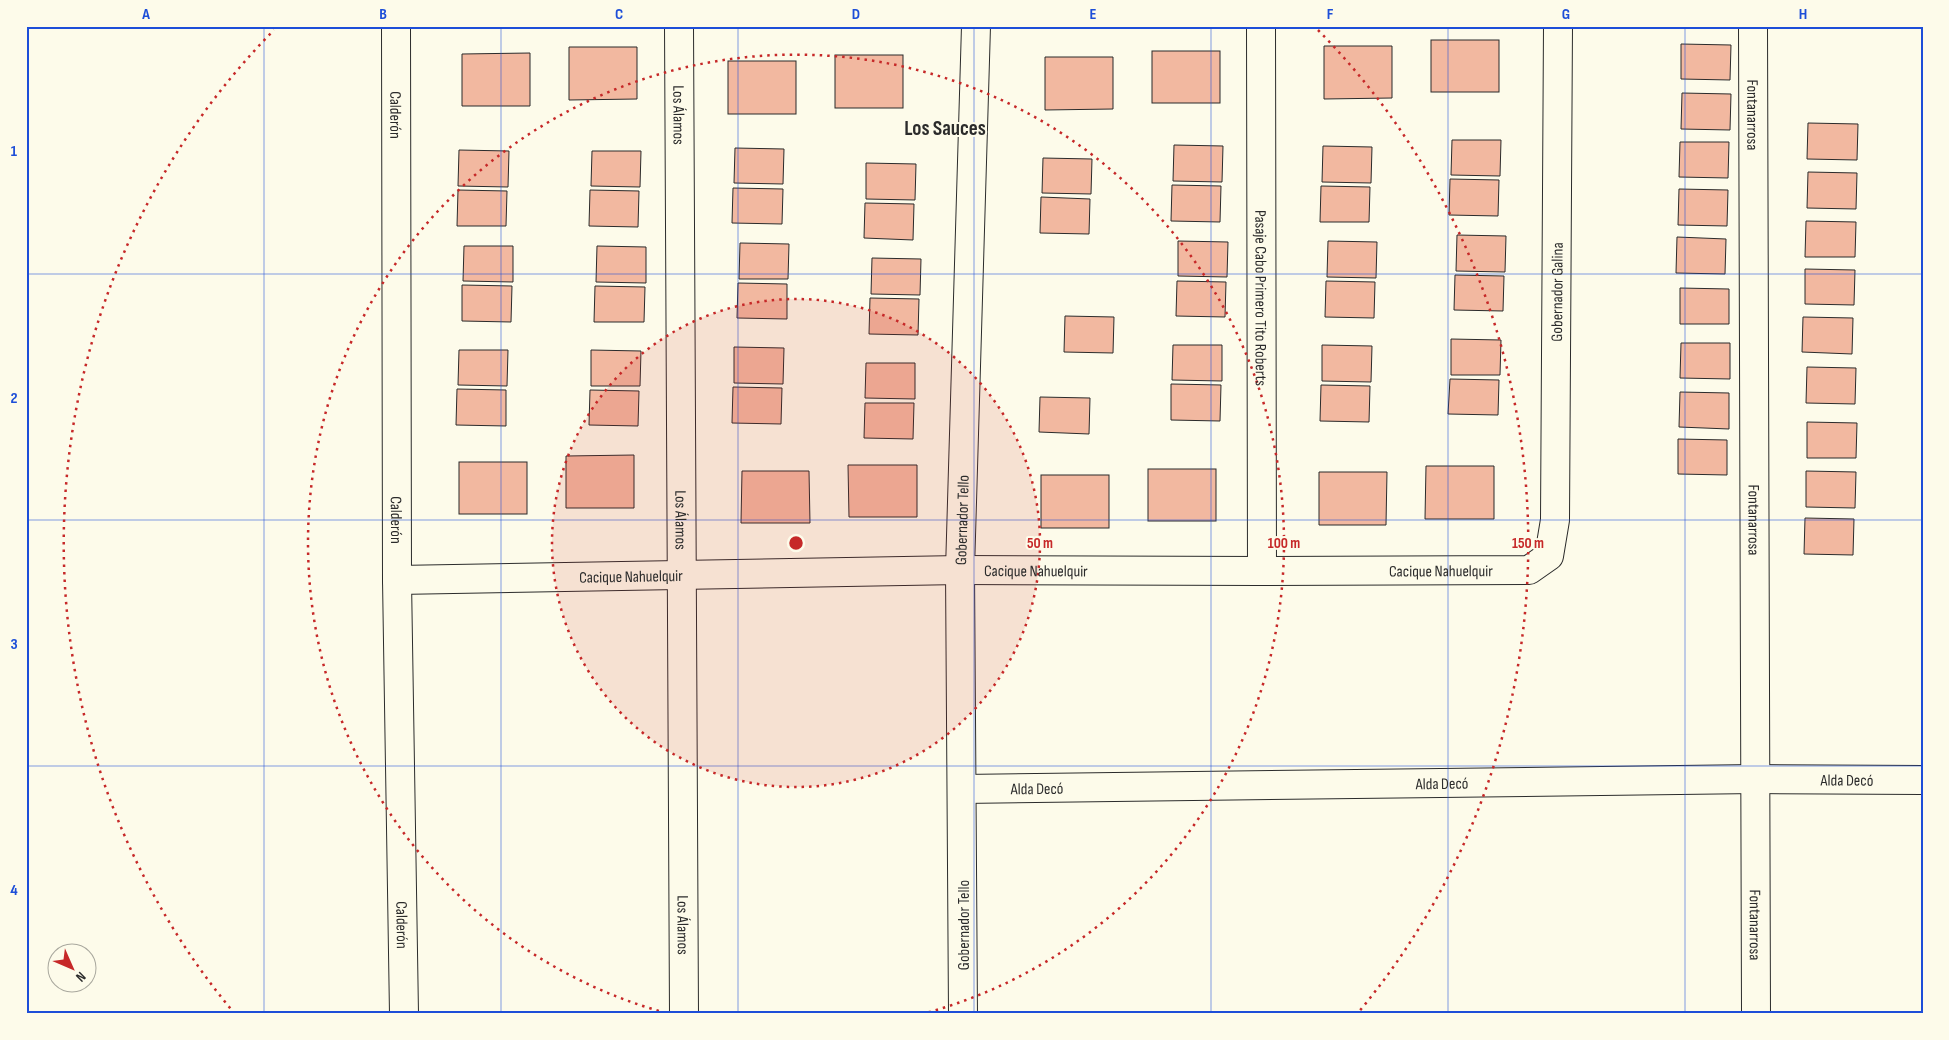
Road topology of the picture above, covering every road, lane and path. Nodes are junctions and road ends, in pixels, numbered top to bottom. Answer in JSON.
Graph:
{"nodes":[{"id":1,"x":396,"y":26,"type":"edge"},
{"id":2,"x":679,"y":26,"type":"edge"},
{"id":3,"x":976,"y":26,"type":"edge"},
{"id":4,"x":1261,"y":26,"type":"edge"},
{"id":5,"x":1558,"y":26,"type":"edge"},
{"id":6,"x":1753,"y":26,"type":"edge"},
{"id":7,"x":1549,"y":556,"type":"joint"},
{"id":8,"x":960,"y":570,"type":"junction"},
{"id":9,"x":1262,"y":571,"type":"junction"},
{"id":10,"x":682,"y":574,"type":"junction"},
{"id":11,"x":397,"y":580,"type":"junction"},
{"id":12,"x":1756,"y":779,"type":"junction"},
{"id":13,"x":1923,"y":780,"type":"edge"},
{"id":14,"x":962,"y":789,"type":"junction"},
{"id":15,"x":404,"y":1014,"type":"edge"},
{"id":16,"x":684,"y":1014,"type":"edge"},
{"id":17,"x":963,"y":1014,"type":"edge"},
{"id":18,"x":1756,"y":1014,"type":"edge"}],
"edges":[{"from":1,"to":11,"type":"street","name":"Calderón"},
{"from":2,"to":10,"type":"street","name":"Los Álamos"},
{"from":3,"to":8,"type":"street","name":"Gobernador Tello"},
{"from":4,"to":9,"type":"street","name":"Pasaje Cabo Primero Tito Roberts"},
{"from":5,"to":7,"type":"street","name":"Gobernador Galina"},
{"from":6,"to":12,"type":"street","name":"Fontanarrosa"},
{"from":7,"to":9,"type":"street","name":"Cacique Nahuelquir"},
{"from":8,"to":9,"type":"street","name":"Cacique Nahuelquir"},
{"from":8,"to":10,"type":"street","name":"Cacique Nahuelquir"},
{"from":8,"to":14,"type":"street","name":"Gobernador Tello"},
{"from":10,"to":11,"type":"street","name":"Cacique Nahuelquir"},
{"from":10,"to":16,"type":"street","name":"Los Álamos"},
{"from":11,"to":15,"type":"street","name":"Calderón"},
{"from":12,"to":13,"type":"street","name":"Alda Decó"},
{"from":12,"to":14,"type":"street","name":"Alda Decó"},
{"from":12,"to":18,"type":"street","name":"Fontanarrosa"},
{"from":14,"to":17,"type":"street","name":"Gobernador Tello"}]}
